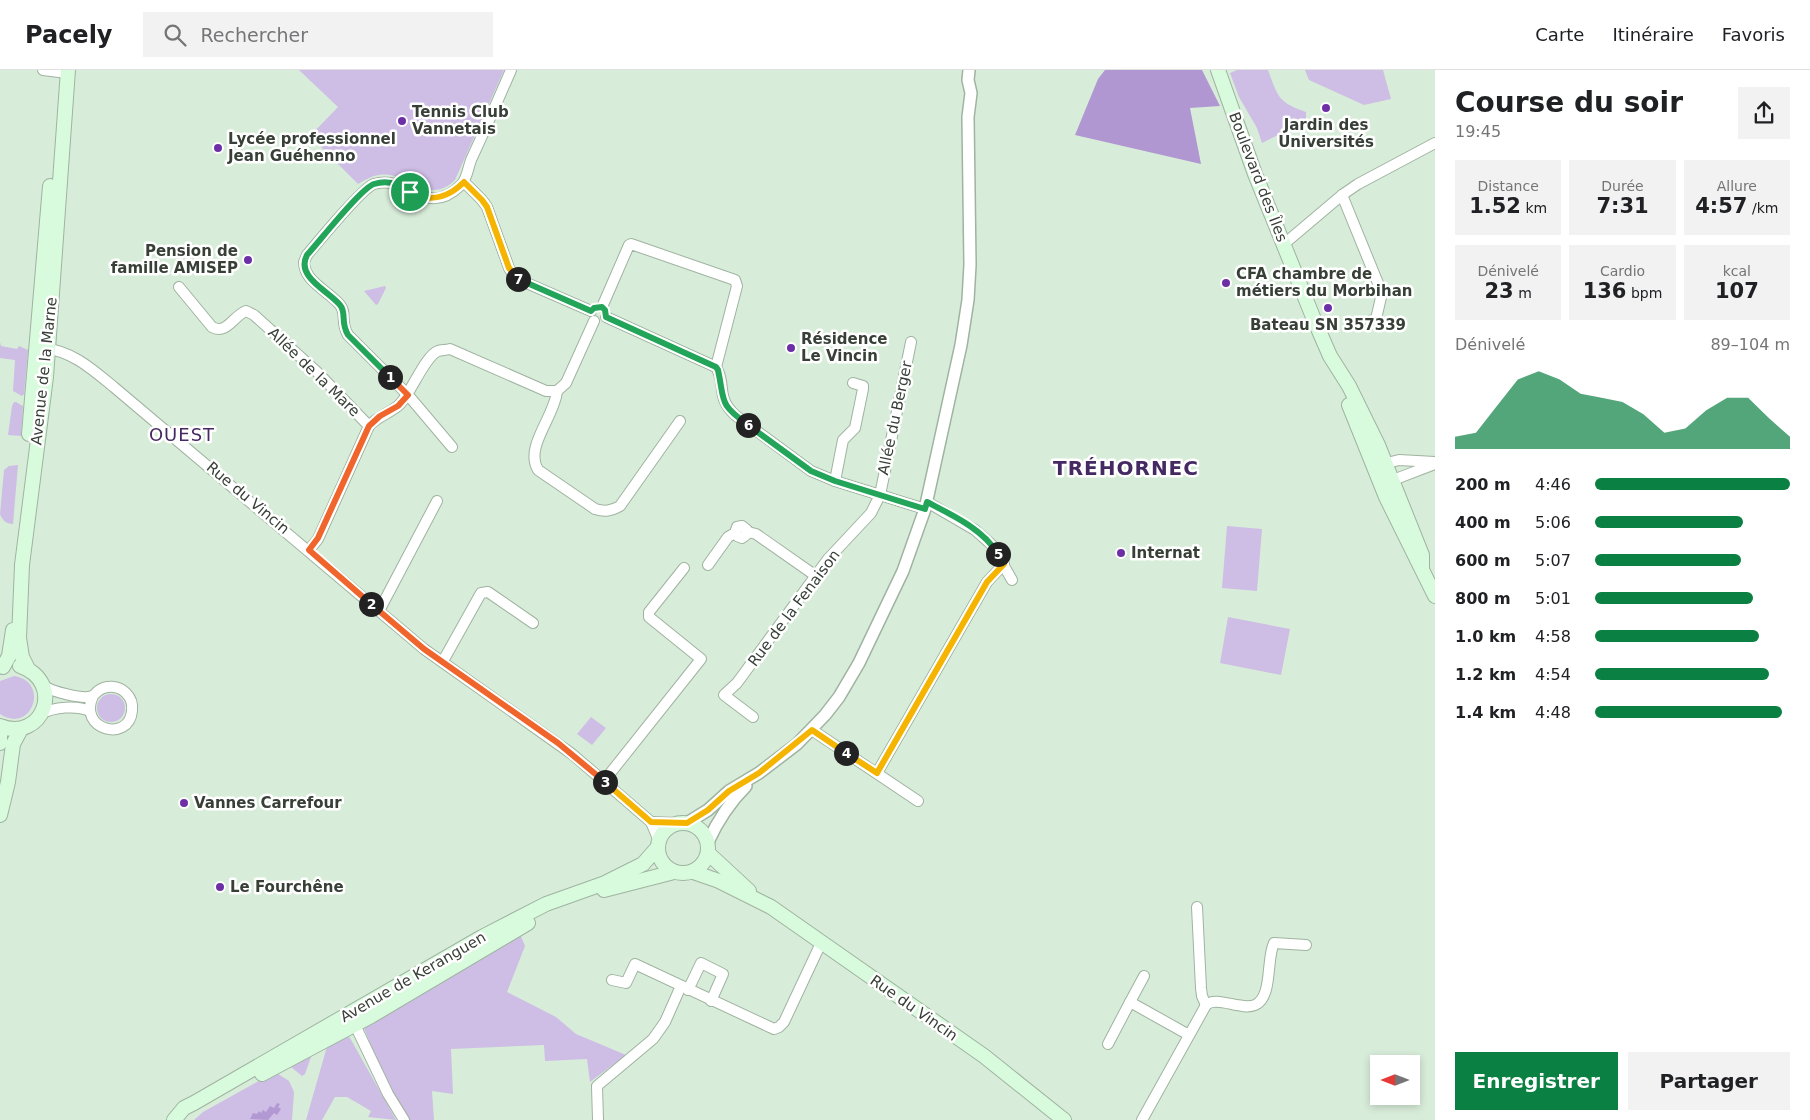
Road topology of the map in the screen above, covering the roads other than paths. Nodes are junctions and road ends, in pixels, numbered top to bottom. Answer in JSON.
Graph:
{"nodes":[{"id":1,"x":43,"y":70,"type":"edge"},
{"id":2,"x":511,"y":70,"type":"edge"},
{"id":3,"x":1210,"y":70,"type":"edge"},
{"id":4,"x":1218,"y":70,"type":"edge"},
{"id":5,"x":64,"y":71,"type":"edge"},
{"id":6,"x":968,"y":75,"type":"edge"},
{"id":7,"x":1228,"y":101,"type":"junction"},
{"id":8,"x":1435,"y":143,"type":"edge"},
{"id":9,"x":464,"y":182,"type":"junction"},
{"id":10,"x":1342,"y":195,"type":"junction"},
{"id":11,"x":1284,"y":244,"type":"junction"},
{"id":12,"x":180,"y":287,"type":"dead end"},
{"id":13,"x":591,"y":311,"type":"junction"},
{"id":14,"x":604,"y":312,"type":"junction"},
{"id":15,"x":594,"y":322,"type":"junction"},
{"id":16,"x":1370,"y":322,"type":"dead end"},
{"id":17,"x":911,"y":342,"type":"dead end"},
{"id":18,"x":43,"y":348,"type":"junction"},
{"id":19,"x":716,"y":367,"type":"junction"},
{"id":20,"x":853,"y":383,"type":"dead end"},
{"id":21,"x":557,"y":391,"type":"junction"},
{"id":22,"x":408,"y":395,"type":"junction"},
{"id":23,"x":680,"y":421,"type":"dead end"},
{"id":24,"x":369,"y":426,"type":"junction"},
{"id":25,"x":452,"y":447,"type":"dead end"},
{"id":26,"x":1435,"y":463,"type":"edge"},
{"id":27,"x":1379,"y":470,"type":"junction"},
{"id":28,"x":1393,"y":480,"type":"junction"},
{"id":29,"x":835,"y":481,"type":"junction"},
{"id":30,"x":880,"y":495,"type":"junction"},
{"id":31,"x":438,"y":501,"type":"dead end"},
{"id":32,"x":926,"y":506,"type":"junction"},
{"id":33,"x":309,"y":550,"type":"junction"},
{"id":34,"x":708,"y":564,"type":"dead end"},
{"id":35,"x":1004,"y":564,"type":"junction"},
{"id":36,"x":1422,"y":567,"type":"junction"},
{"id":37,"x":684,"y":568,"type":"dead end"},
{"id":38,"x":816,"y":576,"type":"junction"},
{"id":39,"x":1012,"y":580,"type":"dead end"},
{"id":40,"x":1435,"y":596,"type":"edge"},
{"id":41,"x":379,"y":610,"type":"junction"},
{"id":42,"x":533,"y":623,"type":"dead end"},
{"id":43,"x":443,"y":661,"type":"junction"},
{"id":44,"x":2,"y":668,"type":"edge"},
{"id":45,"x":28,"y":669,"type":"junction"},
{"id":46,"x":44,"y":686,"type":"junction"},
{"id":47,"x":93,"y":696,"type":"junction"},
{"id":48,"x":90,"y":712,"type":"junction"},
{"id":49,"x":41,"y":714,"type":"junction"},
{"id":50,"x":753,"y":717,"type":"dead end"},
{"id":51,"x":0,"y":726,"type":"edge"},
{"id":52,"x":21,"y":728,"type":"junction"},
{"id":53,"x":812,"y":730,"type":"junction"},
{"id":54,"x":0,"y":735,"type":"edge"},
{"id":55,"x":0,"y":743,"type":"edge"},
{"id":56,"x":759,"y":773,"type":"junction"},
{"id":57,"x":877,"y":773,"type":"junction"},
{"id":58,"x":604,"y":781,"type":"junction"},
{"id":59,"x":918,"y":801,"type":"dead end"},
{"id":60,"x":0,"y":815,"type":"edge"},
{"id":61,"x":651,"y":822,"type":"junction"},
{"id":62,"x":683,"y":823,"type":"junction"},
{"id":63,"x":659,"y":844,"type":"junction"},
{"id":64,"x":708,"y":848,"type":"junction"},
{"id":65,"x":674,"y":872,"type":"junction"},
{"id":66,"x":693,"y":872,"type":"junction"},
{"id":67,"x":760,"y":902,"type":"junction"},
{"id":68,"x":1197,"y":907,"type":"dead end"},
{"id":69,"x":821,"y":943,"type":"junction"},
{"id":70,"x":1306,"y":945,"type":"dead end"},
{"id":71,"x":1144,"y":976,"type":"dead end"},
{"id":72,"x":612,"y":980,"type":"dead end"},
{"id":73,"x":684,"y":988,"type":"junction"},
{"id":74,"x":712,"y":1001,"type":"junction"},
{"id":75,"x":1130,"y":1002,"type":"junction"},
{"id":76,"x":1206,"y":1005,"type":"junction"},
{"id":77,"x":355,"y":1024,"type":"junction"},
{"id":78,"x":1189,"y":1035,"type":"junction"},
{"id":79,"x":1108,"y":1044,"type":"dead end"},
{"id":80,"x":174,"y":1120,"type":"edge"},
{"id":81,"x":184,"y":1120,"type":"edge"},
{"id":82,"x":404,"y":1120,"type":"edge"},
{"id":83,"x":598,"y":1120,"type":"edge"},
{"id":84,"x":1064,"y":1120,"type":"edge"},
{"id":85,"x":1142,"y":1120,"type":"edge"}],
"edges":[{"from":1,"to":5,"type":"street"},
{"from":2,"to":9,"type":"street"},
{"from":3,"to":7,"type":"main road","name":"Boulevard des Îles"},
{"from":4,"to":7,"type":"main road","name":"Boulevard des Îles"},
{"from":5,"to":18,"type":"main road","name":"Avenue de la Marne"},
{"from":6,"to":32,"type":"street"},
{"from":7,"to":11,"type":"main road","name":"Boulevard des Îles"},
{"from":8,"to":10,"type":"street"},
{"from":9,"to":13,"type":"street"},
{"from":9,"to":22,"type":"street"},
{"from":10,"to":11,"type":"street"},
{"from":10,"to":16,"type":"street"},
{"from":11,"to":27,"type":"main road","name":"Boulevard des Îles"},
{"from":12,"to":24,"type":"street","name":"Allée de la Mare"},
{"from":13,"to":14,"type":"street"},
{"from":13,"to":15,"type":"street"},
{"from":14,"to":15,"type":"street"},
{"from":14,"to":19,"type":"street"},
{"from":14,"to":19,"type":"street"},
{"from":15,"to":21,"type":"street"},
{"from":17,"to":30,"type":"street","name":"Allée du Berger"},
{"from":18,"to":33,"type":"street","name":"Rue du Vincin"},
{"from":18,"to":44,"type":"main road","name":"Avenue de la Marne"},
{"from":18,"to":45,"type":"main road","name":"Avenue de la Marne"},
{"from":19,"to":29,"type":"street"},
{"from":20,"to":29,"type":"street"},
{"from":21,"to":22,"type":"street"},
{"from":21,"to":23,"type":"street"},
{"from":22,"to":24,"type":"street"},
{"from":22,"to":25,"type":"street"},
{"from":24,"to":33,"type":"street","name":"Allée de la Mare"},
{"from":26,"to":27,"type":"street"},
{"from":26,"to":28,"type":"street"},
{"from":27,"to":28,"type":"main road","name":"Boulevard des Îles"},
{"from":27,"to":36,"type":"main road","name":"Boulevard des Îles"},
{"from":28,"to":36,"type":"main road","name":"Boulevard des Îles"},
{"from":29,"to":30,"type":"street"},
{"from":30,"to":32,"type":"street"},
{"from":30,"to":38,"type":"street","name":"Rue de la Fenaison"},
{"from":31,"to":41,"type":"street"},
{"from":32,"to":35,"type":"street"},
{"from":32,"to":53,"type":"street"},
{"from":33,"to":41,"type":"street","name":"Rue du Vincin"},
{"from":34,"to":38,"type":"street"},
{"from":35,"to":39,"type":"street"},
{"from":35,"to":57,"type":"street"},
{"from":36,"to":40,"type":"main road","name":"Boulevard des Îles"},
{"from":37,"to":58,"type":"street"},
{"from":38,"to":50,"type":"street","name":"Rue de la Fenaison"},
{"from":41,"to":43,"type":"street","name":"Rue du Vincin"},
{"from":42,"to":43,"type":"street"},
{"from":43,"to":58,"type":"street","name":"Rue du Vincin"},
{"from":44,"to":45,"type":"main road"},
{"from":45,"to":46,"type":"main road"},
{"from":46,"to":47,"type":"street"},
{"from":46,"to":49,"type":"main road"},
{"from":47,"to":48,"type":"street"},
{"from":47,"to":48,"type":"street"},
{"from":48,"to":49,"type":"street"},
{"from":49,"to":52,"type":"main road"},
{"from":51,"to":52,"type":"main road"},
{"from":52,"to":60,"type":"main road"},
{"from":53,"to":56,"type":"street"},
{"from":53,"to":57,"type":"street"},
{"from":54,"to":55,"type":"main road"},
{"from":56,"to":62,"type":"street"},
{"from":56,"to":64,"type":"street"},
{"from":57,"to":59,"type":"street"},
{"from":58,"to":61,"type":"street","name":"Rue du Vincin"},
{"from":61,"to":62,"type":"street"},
{"from":61,"to":63,"type":"street","name":"Rue du Vincin"},
{"from":62,"to":63,"type":"main road"},
{"from":62,"to":64,"type":"main road"},
{"from":63,"to":65,"type":"main road"},
{"from":63,"to":80,"type":"main road","name":"Avenue de Keranguen"},
{"from":64,"to":66,"type":"main road"},
{"from":64,"to":67,"type":"main road","name":"Rue du Vincin"},
{"from":65,"to":66,"type":"main road"},
{"from":65,"to":77,"type":"main road","name":"Avenue de Keranguen"},
{"from":66,"to":67,"type":"main road","name":"Rue du Vincin"},
{"from":67,"to":69,"type":"main road","name":"Rue du Vincin"},
{"from":68,"to":76,"type":"street"},
{"from":69,"to":74,"type":"street"},
{"from":69,"to":84,"type":"main road","name":"Rue du Vincin"},
{"from":70,"to":76,"type":"street"},
{"from":71,"to":75,"type":"street"},
{"from":72,"to":73,"type":"street"},
{"from":73,"to":74,"type":"street"},
{"from":73,"to":74,"type":"street"},
{"from":73,"to":83,"type":"street"},
{"from":75,"to":78,"type":"street"},
{"from":75,"to":79,"type":"street"},
{"from":76,"to":78,"type":"street"},
{"from":77,"to":81,"type":"main road","name":"Avenue de Keranguen"},
{"from":77,"to":82,"type":"street"},
{"from":78,"to":85,"type":"street"}]}
